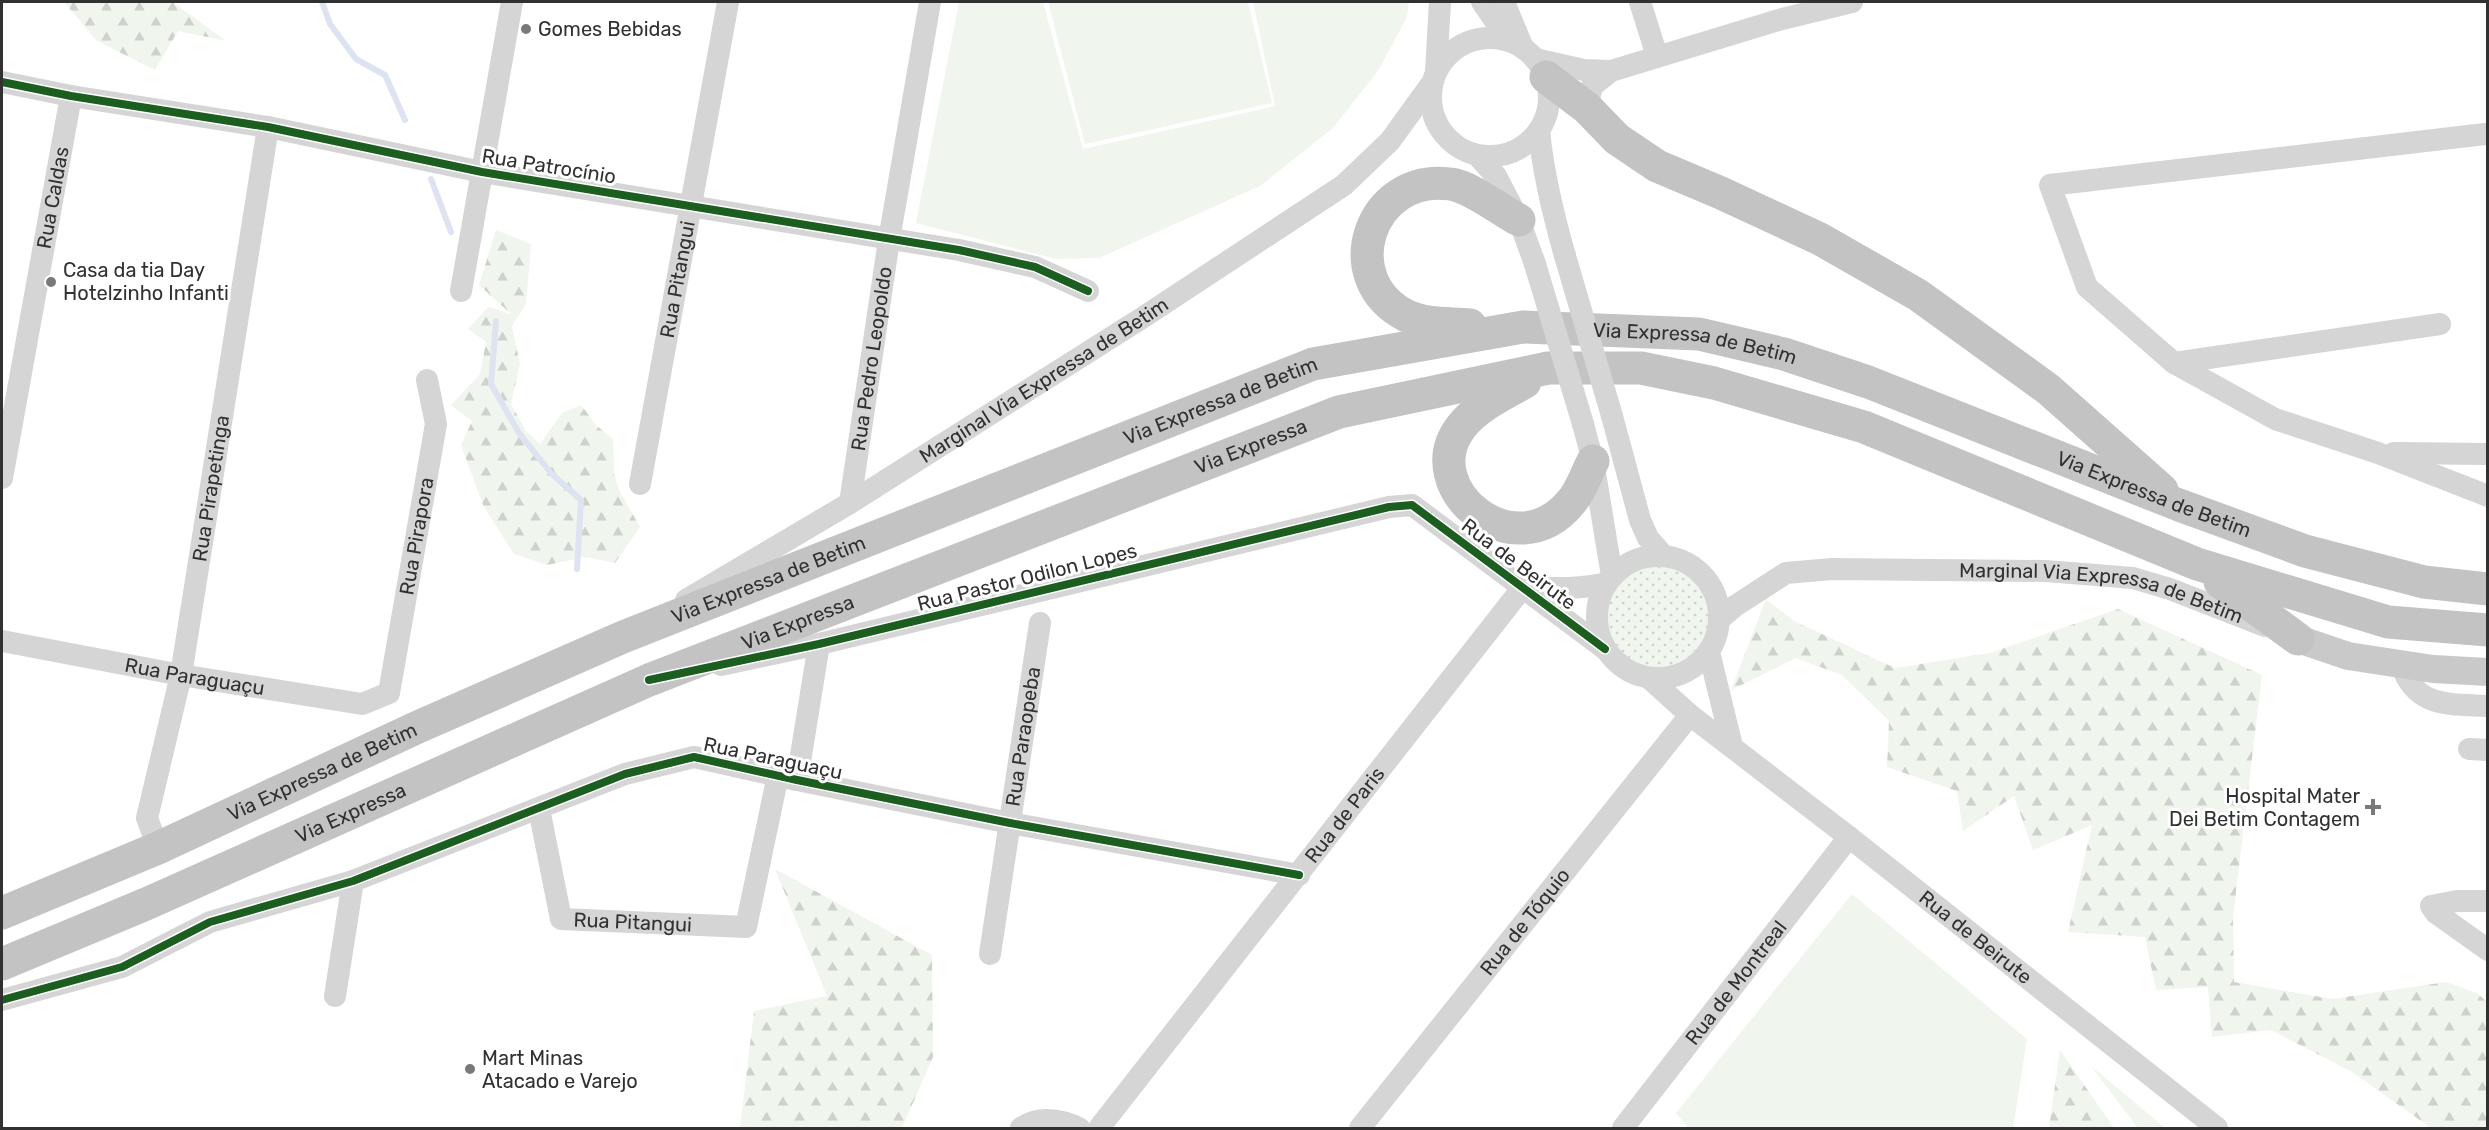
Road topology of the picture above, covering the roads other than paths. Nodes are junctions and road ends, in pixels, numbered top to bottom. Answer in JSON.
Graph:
{"nodes":[{"id":1,"x":512,"y":2,"type":"edge"},
{"id":2,"x":728,"y":2,"type":"edge"},
{"id":3,"x":930,"y":2,"type":"edge"},
{"id":4,"x":1440,"y":2,"type":"edge"},
{"id":5,"x":1482,"y":2,"type":"edge"},
{"id":6,"x":1504,"y":2,"type":"edge"},
{"id":7,"x":1640,"y":2,"type":"edge"},
{"id":8,"x":1852,"y":2,"type":"edge"},
{"id":9,"x":1779,"y":10,"type":"edge"},
{"id":10,"x":1528,"y":56,"type":"junction"},
{"id":11,"x":1657,"y":56,"type":"junction"},
{"id":12,"x":1611,"y":71,"type":"junction"},
{"id":13,"x":1434,"y":78,"type":"junction"},
{"id":14,"x":2,"y":82,"type":"edge"},
{"id":15,"x":71,"y":96,"type":"junction"},
{"id":16,"x":1587,"y":108,"type":"junction"},
{"id":17,"x":268,"y":127,"type":"junction"},
{"id":18,"x":1539,"y":130,"type":"junction"},
{"id":19,"x":2485,"y":134,"type":"dead end"},
{"id":20,"x":1477,"y":155,"type":"junction"},
{"id":21,"x":482,"y":172,"type":"junction"},
{"id":22,"x":691,"y":205,"type":"junction"},
{"id":23,"x":1519,"y":220,"type":"junction"},
{"id":24,"x":889,"y":240,"type":"junction"},
{"id":25,"x":461,"y":291,"type":"dead end"},
{"id":26,"x":1088,"y":291,"type":"dead end"},
{"id":27,"x":2440,"y":324,"type":"dead end"},
{"id":28,"x":1523,"y":327,"type":"junction"},
{"id":29,"x":2174,"y":363,"type":"junction"},
{"id":30,"x":1548,"y":368,"type":"junction"},
{"id":31,"x":427,"y":380,"type":"dead end"},
{"id":32,"x":2378,"y":453,"type":"junction"},
{"id":33,"x":2487,"y":454,"type":"edge"},
{"id":34,"x":1593,"y":461,"type":"junction"},
{"id":35,"x":2,"y":478,"type":"edge"},
{"id":36,"x":640,"y":484,"type":"dead end"},
{"id":37,"x":2487,"y":496,"type":"edge"},
{"id":38,"x":850,"y":503,"type":"junction"},
{"id":39,"x":1412,"y":505,"type":"joint"},
{"id":40,"x":2179,"y":506,"type":"junction"},
{"id":41,"x":1663,"y":555,"type":"junction"},
{"id":42,"x":2197,"y":564,"type":"junction"},
{"id":43,"x":2487,"y":573,"type":"edge"},
{"id":44,"x":1609,"y":579,"type":"junction"},
{"id":45,"x":2424,"y":582,"type":"junction"},
{"id":46,"x":1523,"y":587,"type":"junction"},
{"id":47,"x":2487,"y":589,"type":"edge"},
{"id":48,"x":1720,"y":619,"type":"junction"},
{"id":49,"x":1040,"y":623,"type":"dead end"},
{"id":50,"x":2487,"y":630,"type":"edge"},
{"id":51,"x":622,"y":637,"type":"junction"},
{"id":52,"x":2298,"y":639,"type":"junction"},
{"id":53,"x":2,"y":641,"type":"edge"},
{"id":54,"x":819,"y":644,"type":"junction"},
{"id":55,"x":1605,"y":649,"type":"junction"},
{"id":56,"x":1709,"y":652,"type":"junction"},
{"id":57,"x":2401,"y":664,"type":"junction"},
{"id":58,"x":2487,"y":672,"type":"edge"},
{"id":59,"x":181,"y":675,"type":"junction"},
{"id":60,"x":1649,"y":678,"type":"junction"},
{"id":61,"x":649,"y":680,"type":"junction"},
{"id":62,"x":389,"y":693,"type":"joint"},
{"id":63,"x":2487,"y":706,"type":"edge"},
{"id":64,"x":1690,"y":715,"type":"junction"},
{"id":65,"x":1732,"y":746,"type":"junction"},
{"id":66,"x":787,"y":778,"type":"junction"},
{"id":67,"x":539,"y":809,"type":"junction"},
{"id":68,"x":1010,"y":823,"type":"junction"},
{"id":69,"x":1849,"y":837,"type":"junction"},
{"id":70,"x":158,"y":848,"type":"junction"},
{"id":71,"x":1299,"y":875,"type":"junction"},
{"id":72,"x":353,"y":881,"type":"junction"},
{"id":73,"x":2487,"y":901,"type":"edge"},
{"id":74,"x":2,"y":913,"type":"edge"},
{"id":75,"x":2487,"y":950,"type":"edge"},
{"id":76,"x":990,"y":954,"type":"dead end"},
{"id":77,"x":2,"y":964,"type":"edge"},
{"id":78,"x":335,"y":996,"type":"dead end"},
{"id":79,"x":2,"y":1000,"type":"edge"},
{"id":80,"x":1021,"y":1128,"type":"edge"},
{"id":81,"x":1079,"y":1128,"type":"edge"},
{"id":82,"x":1100,"y":1128,"type":"edge"},
{"id":83,"x":1360,"y":1128,"type":"edge"},
{"id":84,"x":1623,"y":1128,"type":"edge"},
{"id":85,"x":2217,"y":1128,"type":"edge"}],
"edges":[{"from":1,"to":21,"type":"street"},
{"from":2,"to":22,"type":"street","name":"Rua Pitangui"},
{"from":3,"to":24,"type":"street","name":"Rua Pedro Leopoldo"},
{"from":4,"to":13,"type":"street"},
{"from":5,"to":10,"type":"street"},
{"from":6,"to":10,"type":"street"},
{"from":7,"to":11,"type":"street"},
{"from":8,"to":9,"type":"street"},
{"from":9,"to":11,"type":"street"},
{"from":10,"to":12,"type":"street"},
{"from":10,"to":13,"type":"street"},
{"from":10,"to":16,"type":"highway"},
{"from":10,"to":18,"type":"street"},
{"from":11,"to":12,"type":"street"},
{"from":12,"to":16,"type":"street"},
{"from":13,"to":20,"type":"street"},
{"from":13,"to":38,"type":"street","name":"Marginal Via Expressa de Betim"},
{"from":14,"to":15,"type":"street","name":"Rua Patrocínio"},
{"from":15,"to":17,"type":"street","name":"Rua Patrocínio"},
{"from":15,"to":35,"type":"street","name":"Rua Caldas"},
{"from":16,"to":40,"type":"highway"},
{"from":17,"to":21,"type":"street","name":"Rua Patrocínio"},
{"from":17,"to":59,"type":"street","name":"Rua Pirapetinga"},
{"from":18,"to":20,"type":"street"},
{"from":18,"to":41,"type":"street","bridge":true},
{"from":19,"to":29,"type":"street"},
{"from":20,"to":23,"type":"street"},
{"from":21,"to":22,"type":"street","name":"Rua Patrocínio"},
{"from":21,"to":25,"type":"street"},
{"from":22,"to":24,"type":"street","name":"Rua Patrocínio"},
{"from":22,"to":36,"type":"street","name":"Rua Pitangui"},
{"from":23,"to":28,"type":"highway"},
{"from":23,"to":34,"type":"street","bridge":true},
{"from":24,"to":26,"type":"street","name":"Rua Patrocínio"},
{"from":24,"to":38,"type":"street","name":"Rua Pedro Leopoldo"},
{"from":27,"to":29,"type":"street"},
{"from":28,"to":40,"type":"highway","name":"Via Expressa de Betim"},
{"from":28,"to":51,"type":"highway","name":"Via Expressa de Betim"},
{"from":29,"to":32,"type":"street"},
{"from":30,"to":34,"type":"highway"},
{"from":30,"to":42,"type":"highway","name":"Via Expressa de Betim"},
{"from":30,"to":61,"type":"highway","name":"Via Expressa"},
{"from":31,"to":62,"type":"street","name":"Rua Pirapora"},
{"from":32,"to":33,"type":"street"},
{"from":32,"to":37,"type":"street"},
{"from":34,"to":44,"type":"street"},
{"from":38,"to":51,"type":"street","name":"Marginal Via Expressa de Betim"},
{"from":39,"to":46,"type":"street","name":"Rua de Beirute"},
{"from":39,"to":54,"type":"street","name":"Rua Pastor Odilon Lopes"},
{"from":40,"to":45,"type":"highway","name":"Via Expressa de Betim"},
{"from":41,"to":44,"type":"street"},
{"from":41,"to":48,"type":"street"},
{"from":42,"to":50,"type":"highway","name":"Via Expressa de Betim"},
{"from":42,"to":52,"type":"highway"},
{"from":43,"to":45,"type":"main road"},
{"from":44,"to":46,"type":"street","name":"Rua de Beirute"},
{"from":44,"to":55,"type":"street"},
{"from":45,"to":47,"type":"highway","name":"Via Expressa de Betim"},
{"from":46,"to":55,"type":"street","name":"Rua de Beirute"},
{"from":46,"to":71,"type":"street","name":"Rua de Paris"},
{"from":48,"to":52,"type":"street","name":"Marginal Via Expressa de Betim"},
{"from":48,"to":56,"type":"street"},
{"from":49,"to":68,"type":"street","name":"Rua Paraopeba"},
{"from":51,"to":70,"type":"highway","name":"Via Expressa de Betim"},
{"from":52,"to":57,"type":"main road","name":"Marginal Via Expressa de Betim"},
{"from":53,"to":59,"type":"street","name":"Rua Paraguaçu"},
{"from":54,"to":61,"type":"street","name":"Rua Pastor Odilon Lopes"},
{"from":54,"to":66,"type":"street"},
{"from":55,"to":60,"type":"street"},
{"from":56,"to":60,"type":"street"},
{"from":56,"to":65,"type":"street"},
{"from":57,"to":58,"type":"main road","name":"Marginal Via Expressa de Betim"},
{"from":57,"to":63,"type":"street"},
{"from":59,"to":62,"type":"street","name":"Rua Paraguaçu"},
{"from":59,"to":70,"type":"street","name":"Rua Pirapetinga"},
{"from":60,"to":64,"type":"street","name":"Rua de Beirute"},
{"from":61,"to":77,"type":"highway","name":"Via Expressa"},
{"from":64,"to":65,"type":"street","name":"Rua de Beirute"},
{"from":64,"to":83,"type":"street","name":"Rua de Tóquio"},
{"from":65,"to":69,"type":"street","name":"Rua de Beirute"},
{"from":66,"to":67,"type":"street","name":"Rua Paraguaçu"},
{"from":66,"to":67,"type":"street","name":"Rua Pitangui"},
{"from":66,"to":68,"type":"street","name":"Rua Paraguaçu"},
{"from":67,"to":72,"type":"street","name":"Rua Paraguaçu"},
{"from":68,"to":71,"type":"street","name":"Rua Paraguaçu"},
{"from":68,"to":76,"type":"street","name":"Rua Paraopeba"},
{"from":69,"to":84,"type":"street","name":"Rua de Montreal"},
{"from":69,"to":85,"type":"street","name":"Rua de Beirute"},
{"from":70,"to":74,"type":"highway","name":"Via Expressa de Betim"},
{"from":71,"to":82,"type":"street","name":"Rua de Paris"},
{"from":72,"to":78,"type":"street"},
{"from":72,"to":79,"type":"street","name":"Rua Paraguaçu"},
{"from":73,"to":75,"type":"street"},
{"from":80,"to":81,"type":"street"}]}
